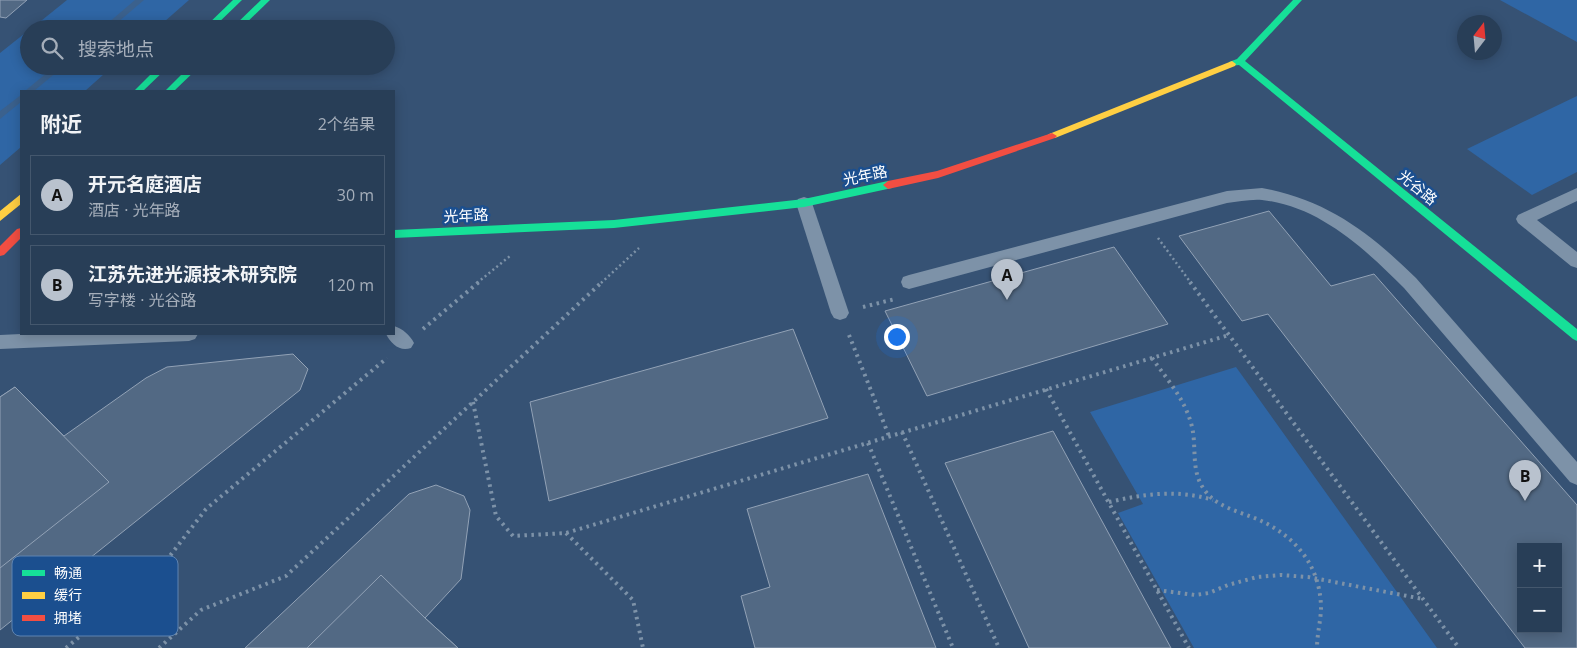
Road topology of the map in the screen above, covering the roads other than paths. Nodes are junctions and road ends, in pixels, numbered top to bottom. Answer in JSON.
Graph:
{"nodes":[{"id":1,"x":238,"y":0,"type":"edge"},
{"id":2,"x":266,"y":0,"type":"edge"},
{"id":3,"x":1298,"y":0,"type":"edge"},
{"id":4,"x":217,"y":20,"type":"edge"},
{"id":5,"x":245,"y":20,"type":"edge"},
{"id":6,"x":1240,"y":60,"type":"junction"},
{"id":7,"x":156,"y":75,"type":"edge"},
{"id":8,"x":186,"y":75,"type":"edge"},
{"id":9,"x":139,"y":90,"type":"edge"},
{"id":10,"x":170,"y":90,"type":"edge"},
{"id":11,"x":1577,"y":194,"type":"edge"},
{"id":12,"x":20,"y":199,"type":"edge"},
{"id":13,"x":804,"y":203,"type":"junction"},
{"id":14,"x":0,"y":217,"type":"edge"},
{"id":15,"x":20,"y":233,"type":"edge"},
{"id":16,"x":395,"y":234,"type":"edge"},
{"id":17,"x":20,"y":251,"type":"edge"},
{"id":18,"x":0,"y":252,"type":"edge"},
{"id":19,"x":1577,"y":261,"type":"edge"},
{"id":20,"x":909,"y":282,"type":"road end"},
{"id":21,"x":840,"y":314,"type":"road end"},
{"id":22,"x":166,"y":335,"type":"edge"},
{"id":23,"x":1577,"y":336,"type":"edge"},
{"id":24,"x":0,"y":342,"type":"edge"},
{"id":25,"x":1577,"y":476,"type":"edge"}],
"edges":[{"from":1,"to":4,"type":"street"},
{"from":2,"to":5,"type":"street"},
{"from":3,"to":6,"type":"street","name":"光年路"},
{"from":6,"to":13,"type":"street","name":"光年路"},
{"from":6,"to":23,"type":"street","name":"光谷路"},
{"from":7,"to":9,"type":"street"},
{"from":8,"to":10,"type":"street"},
{"from":11,"to":19,"type":"lane"},
{"from":12,"to":14,"type":"street"},
{"from":13,"to":16,"type":"street","name":"光年路"},
{"from":13,"to":21,"type":"lane"},
{"from":15,"to":18,"type":"street"},
{"from":17,"to":18,"type":"street"},
{"from":20,"to":25,"type":"lane"},
{"from":22,"to":24,"type":"lane"}]}
